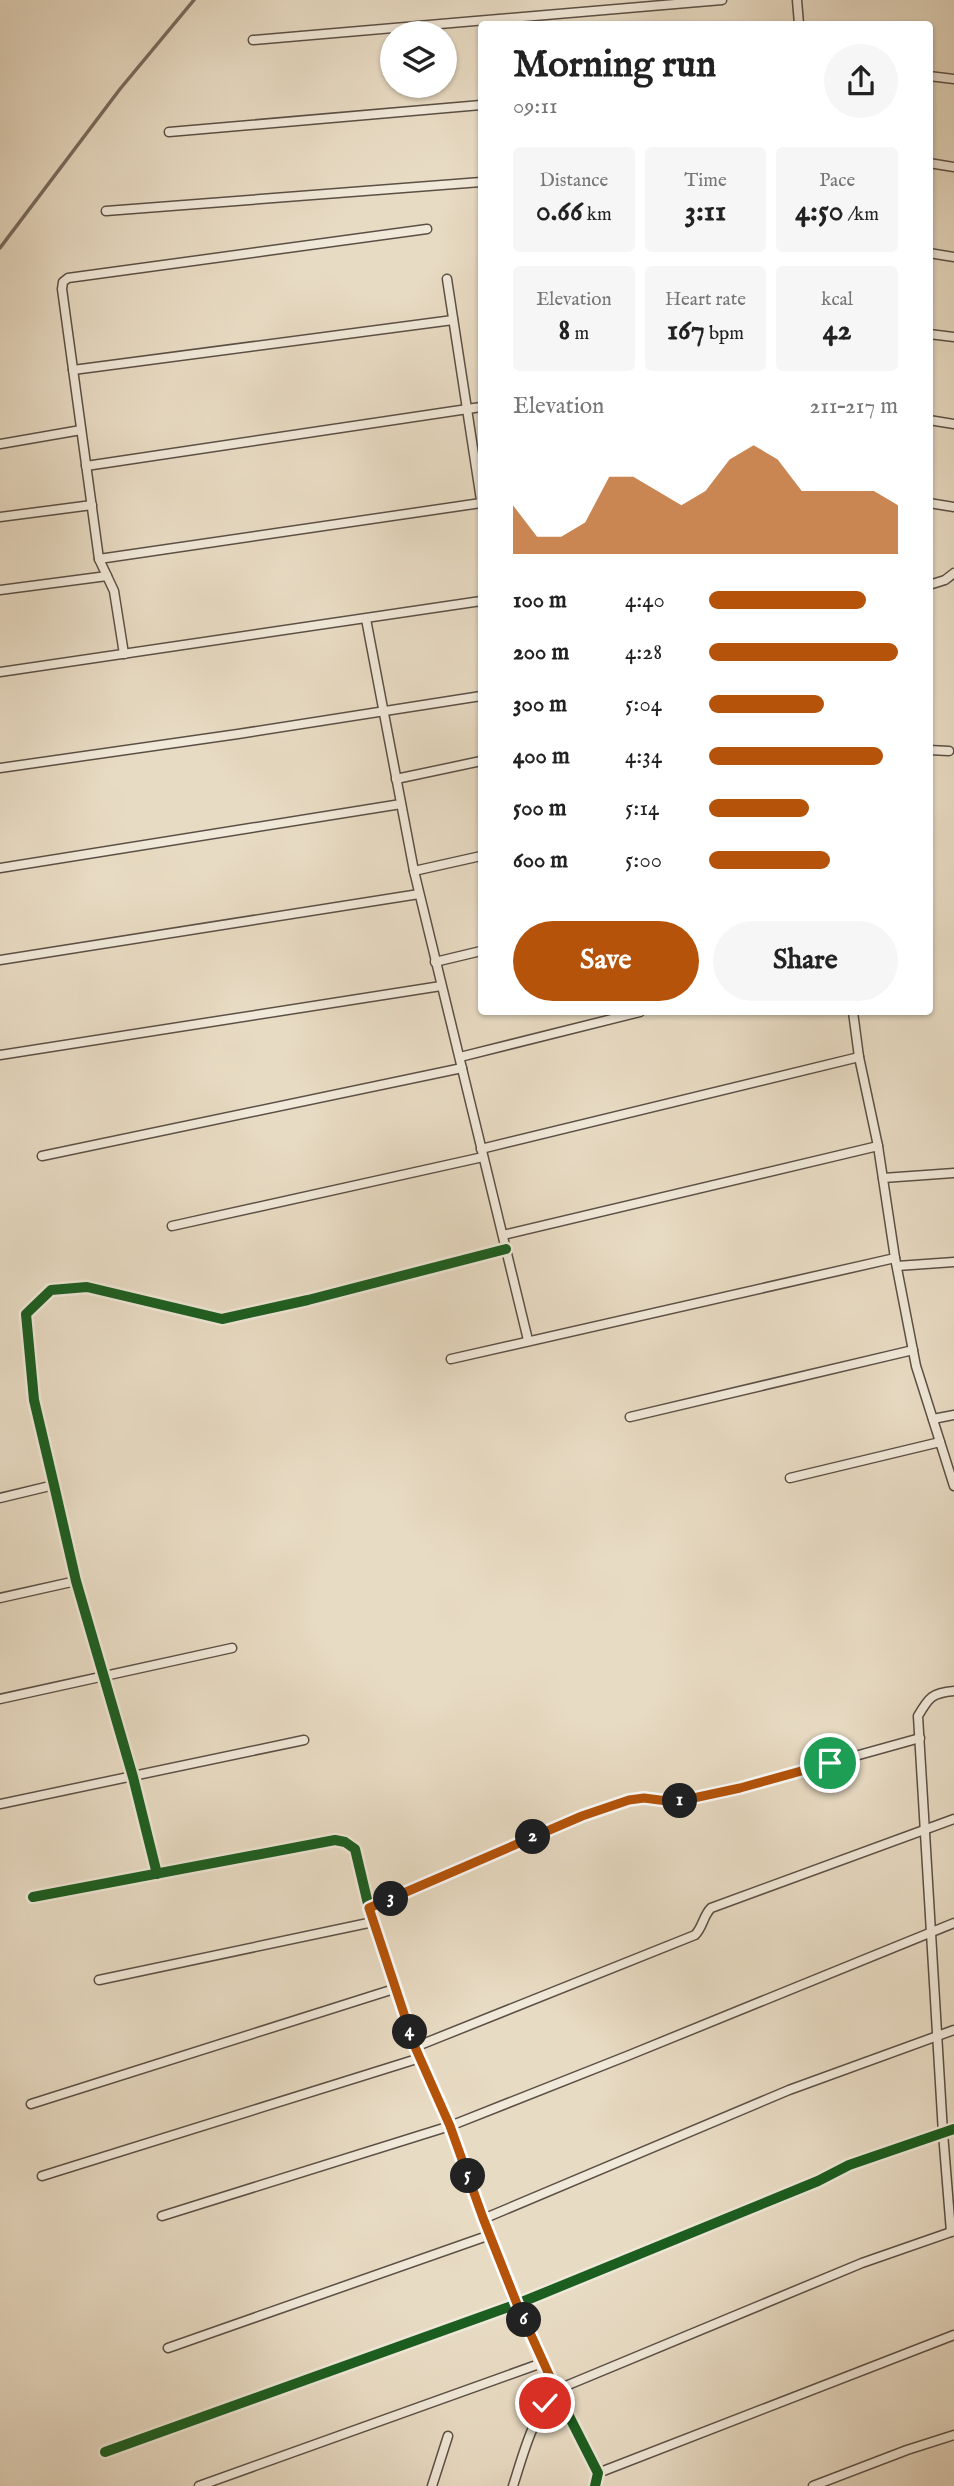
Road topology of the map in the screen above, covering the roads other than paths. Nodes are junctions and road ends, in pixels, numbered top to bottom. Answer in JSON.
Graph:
{"nodes":[{"id":1,"x":722,"y":0,"type":"edge"},
{"id":2,"x":797,"y":0,"type":"edge"},
{"id":3,"x":799,"y":21,"type":"edge"},
{"id":4,"x":253,"y":40,"type":"dead end"},
{"id":5,"x":933,"y":76,"type":"edge"},
{"id":6,"x":954,"y":79,"type":"edge"},
{"id":7,"x":478,"y":105,"type":"edge"},
{"id":8,"x":169,"y":132,"type":"dead end"},
{"id":9,"x":933,"y":164,"type":"edge"},
{"id":10,"x":954,"y":167,"type":"edge"},
{"id":11,"x":478,"y":182,"type":"edge"},
{"id":12,"x":106,"y":211,"type":"dead end"},
{"id":13,"x":427,"y":229,"type":"dead end"},
{"id":14,"x":933,"y":254,"type":"edge"},
{"id":15,"x":954,"y":257,"type":"edge"},
{"id":16,"x":447,"y":279,"type":"dead end"},
{"id":17,"x":453,"y":320,"type":"junction"},
{"id":18,"x":933,"y":334,"type":"edge"},
{"id":19,"x":954,"y":337,"type":"edge"},
{"id":20,"x":73,"y":370,"type":"junction"},
{"id":21,"x":478,"y":407,"type":"edge"},
{"id":22,"x":467,"y":409,"type":"junction"},
{"id":23,"x":933,"y":421,"type":"edge"},
{"id":24,"x":954,"y":424,"type":"edge"},
{"id":25,"x":81,"y":430,"type":"junction"},
{"id":26,"x":0,"y":444,"type":"edge"},
{"id":27,"x":86,"y":466,"type":"junction"},
{"id":28,"x":478,"y":481,"type":"edge"},
{"id":29,"x":478,"y":501,"type":"edge"},
{"id":30,"x":933,"y":504,"type":"edge"},
{"id":31,"x":92,"y":505,"type":"junction"},
{"id":32,"x":954,"y":507,"type":"edge"},
{"id":33,"x":0,"y":517,"type":"edge"},
{"id":34,"x":99,"y":559,"type":"junction"},
{"id":35,"x":954,"y":573,"type":"edge"},
{"id":36,"x":107,"y":576,"type":"junction"},
{"id":37,"x":933,"y":583,"type":"edge"},
{"id":38,"x":0,"y":590,"type":"edge"},
{"id":39,"x":478,"y":601,"type":"edge"},
{"id":40,"x":366,"y":619,"type":"junction"},
{"id":41,"x":124,"y":654,"type":"junction"},
{"id":42,"x":0,"y":672,"type":"edge"},
{"id":43,"x":478,"y":696,"type":"edge"},
{"id":44,"x":383,"y":711,"type":"junction"},
{"id":45,"x":933,"y":750,"type":"edge"},
{"id":46,"x":949,"y":751,"type":"dead end"},
{"id":47,"x":478,"y":762,"type":"edge"},
{"id":48,"x":0,"y":768,"type":"edge"},
{"id":49,"x":396,"y":779,"type":"junction"},
{"id":50,"x":401,"y":804,"type":"junction"},
{"id":51,"x":478,"y":857,"type":"edge"},
{"id":52,"x":0,"y":868,"type":"edge"},
{"id":53,"x":414,"y":871,"type":"junction"},
{"id":54,"x":419,"y":894,"type":"junction"},
{"id":55,"x":478,"y":952,"type":"edge"},
{"id":56,"x":0,"y":960,"type":"edge"},
{"id":57,"x":435,"y":961,"type":"junction"},
{"id":58,"x":442,"y":986,"type":"junction"},
{"id":59,"x":628,"y":1015,"type":"edge"},
{"id":60,"x":853,"y":1015,"type":"edge"},
{"id":61,"x":0,"y":1055,"type":"edge"},
{"id":62,"x":460,"y":1057,"type":"junction"},
{"id":63,"x":859,"y":1057,"type":"junction"},
{"id":64,"x":463,"y":1068,"type":"junction"},
{"id":65,"x":878,"y":1146,"type":"junction"},
{"id":66,"x":482,"y":1153,"type":"junction"},
{"id":67,"x":42,"y":1156,"type":"dead end"},
{"id":68,"x":954,"y":1173,"type":"edge"},
{"id":69,"x":883,"y":1178,"type":"junction"},
{"id":70,"x":172,"y":1226,"type":"dead end"},
{"id":71,"x":503,"y":1235,"type":"junction"},
{"id":72,"x":506,"y":1250,"type":"junction"},
{"id":73,"x":896,"y":1262,"type":"junction"},
{"id":74,"x":954,"y":1262,"type":"edge"},
{"id":75,"x":528,"y":1340,"type":"junction"},
{"id":76,"x":913,"y":1350,"type":"junction"},
{"id":77,"x":451,"y":1359,"type":"dead end"},
{"id":78,"x":954,"y":1415,"type":"edge"},
{"id":79,"x":630,"y":1417,"type":"dead end"},
{"id":80,"x":933,"y":1419,"type":"junction"},
{"id":81,"x":940,"y":1442,"type":"junction"},
{"id":82,"x":790,"y":1478,"type":"dead end"},
{"id":83,"x":54,"y":1485,"type":"junction"},
{"id":84,"x":954,"y":1486,"type":"edge"},
{"id":85,"x":0,"y":1498,"type":"edge"},
{"id":86,"x":76,"y":1581,"type":"junction"},
{"id":87,"x":0,"y":1598,"type":"edge"},
{"id":88,"x":232,"y":1648,"type":"dead end"},
{"id":89,"x":104,"y":1677,"type":"junction"},
{"id":90,"x":954,"y":1691,"type":"edge"},
{"id":91,"x":0,"y":1699,"type":"edge"},
{"id":92,"x":920,"y":1738,"type":"junction"},
{"id":93,"x":304,"y":1740,"type":"dead end"},
{"id":94,"x":133,"y":1777,"type":"junction"},
{"id":95,"x":0,"y":1804,"type":"edge"},
{"id":96,"x":954,"y":1819,"type":"edge"},
{"id":97,"x":926,"y":1829,"type":"junction"},
{"id":98,"x":157,"y":1874,"type":"junction"},
{"id":99,"x":33,"y":1897,"type":"dead end"},
{"id":100,"x":369,"y":1908,"type":"junction"},
{"id":101,"x":373,"y":1922,"type":"junction"},
{"id":102,"x":954,"y":1923,"type":"edge"},
{"id":103,"x":932,"y":1931,"type":"junction"},
{"id":104,"x":99,"y":1980,"type":"dead end"},
{"id":105,"x":394,"y":1989,"type":"junction"},
{"id":106,"x":954,"y":2030,"type":"edge"},
{"id":107,"x":938,"y":2036,"type":"junction"},
{"id":108,"x":415,"y":2047,"type":"junction"},
{"id":109,"x":420,"y":2058,"type":"junction"},
{"id":110,"x":31,"y":2104,"type":"dead end"},
{"id":111,"x":450,"y":2126,"type":"junction"},
{"id":112,"x":954,"y":2129,"type":"edge"},
{"id":113,"x":943,"y":2133,"type":"junction"},
{"id":114,"x":42,"y":2176,"type":"dead end"},
{"id":115,"x":162,"y":2217,"type":"dead end"},
{"id":116,"x":483,"y":2218,"type":"junction"},
{"id":117,"x":953,"y":2231,"type":"edge"},
{"id":118,"x":490,"y":2235,"type":"junction"},
{"id":119,"x":517,"y":2304,"type":"junction"},
{"id":120,"x":954,"y":2335,"type":"edge"},
{"id":121,"x":168,"y":2348,"type":"dead end"},
{"id":122,"x":542,"y":2363,"type":"junction"},
{"id":123,"x":556,"y":2390,"type":"junction"},
{"id":124,"x":954,"y":2435,"type":"edge"},
{"id":125,"x":448,"y":2436,"type":"dead end"},
{"id":126,"x":105,"y":2452,"type":"dead end"},
{"id":127,"x":598,"y":2473,"type":"junction"},
{"id":128,"x":199,"y":2486,"type":"edge"},
{"id":129,"x":432,"y":2486,"type":"edge"},
{"id":130,"x":513,"y":2486,"type":"edge"},
{"id":131,"x":595,"y":2486,"type":"edge"},
{"id":132,"x":813,"y":2486,"type":"edge"}],
"edges":[{"from":1,"to":4,"type":"street"},
{"from":2,"to":3,"type":"street"},
{"from":5,"to":6,"type":"street"},
{"from":7,"to":8,"type":"street"},
{"from":9,"to":10,"type":"street"},
{"from":11,"to":12,"type":"street"},
{"from":13,"to":20,"type":"street"},
{"from":14,"to":15,"type":"street"},
{"from":16,"to":17,"type":"street"},
{"from":17,"to":20,"type":"street"},
{"from":17,"to":22,"type":"street"},
{"from":18,"to":19,"type":"street"},
{"from":20,"to":25,"type":"street"},
{"from":21,"to":22,"type":"street"},
{"from":22,"to":27,"type":"street"},
{"from":22,"to":28,"type":"street"},
{"from":23,"to":24,"type":"street"},
{"from":25,"to":26,"type":"street"},
{"from":25,"to":27,"type":"street"},
{"from":27,"to":31,"type":"street"},
{"from":29,"to":34,"type":"street"},
{"from":30,"to":32,"type":"street"},
{"from":31,"to":33,"type":"street"},
{"from":31,"to":34,"type":"street"},
{"from":34,"to":36,"type":"street"},
{"from":35,"to":37,"type":"street"},
{"from":36,"to":38,"type":"street"},
{"from":36,"to":41,"type":"street"},
{"from":39,"to":40,"type":"street"},
{"from":40,"to":41,"type":"street"},
{"from":40,"to":44,"type":"street"},
{"from":41,"to":42,"type":"street"},
{"from":43,"to":44,"type":"street"},
{"from":44,"to":48,"type":"street"},
{"from":44,"to":49,"type":"street"},
{"from":45,"to":46,"type":"street"},
{"from":47,"to":49,"type":"street"},
{"from":49,"to":50,"type":"street"},
{"from":50,"to":52,"type":"street"},
{"from":50,"to":53,"type":"street"},
{"from":51,"to":53,"type":"street"},
{"from":53,"to":54,"type":"street"},
{"from":54,"to":56,"type":"street"},
{"from":54,"to":57,"type":"street"},
{"from":55,"to":57,"type":"street"},
{"from":57,"to":58,"type":"street"},
{"from":58,"to":61,"type":"street"},
{"from":58,"to":62,"type":"street"},
{"from":59,"to":62,"type":"street"},
{"from":60,"to":63,"type":"street"},
{"from":62,"to":64,"type":"street"},
{"from":63,"to":65,"type":"street"},
{"from":63,"to":66,"type":"street"},
{"from":64,"to":66,"type":"street"},
{"from":64,"to":67,"type":"street"},
{"from":65,"to":69,"type":"street"},
{"from":65,"to":71,"type":"street"},
{"from":66,"to":70,"type":"street"},
{"from":66,"to":71,"type":"street"},
{"from":68,"to":69,"type":"street"},
{"from":69,"to":73,"type":"street"},
{"from":71,"to":72,"type":"street"},
{"from":72,"to":75,"type":"street"},
{"from":72,"to":83,"type":"street"},
{"from":73,"to":74,"type":"street"},
{"from":73,"to":75,"type":"street"},
{"from":73,"to":76,"type":"street"},
{"from":75,"to":77,"type":"street"},
{"from":76,"to":79,"type":"street"},
{"from":76,"to":80,"type":"street"},
{"from":78,"to":80,"type":"street"},
{"from":80,"to":81,"type":"street"},
{"from":81,"to":82,"type":"street"},
{"from":81,"to":84,"type":"street"},
{"from":83,"to":85,"type":"street"},
{"from":83,"to":86,"type":"street"},
{"from":86,"to":87,"type":"street"},
{"from":86,"to":89,"type":"street"},
{"from":88,"to":89,"type":"street"},
{"from":89,"to":91,"type":"street"},
{"from":89,"to":94,"type":"street"},
{"from":90,"to":92,"type":"street"},
{"from":92,"to":97,"type":"street"},
{"from":92,"to":100,"type":"street"},
{"from":93,"to":94,"type":"street"},
{"from":94,"to":95,"type":"street"},
{"from":94,"to":98,"type":"street"},
{"from":96,"to":97,"type":"street"},
{"from":97,"to":103,"type":"street"},
{"from":97,"to":108,"type":"street"},
{"from":98,"to":99,"type":"street"},
{"from":98,"to":100,"type":"street"},
{"from":100,"to":101,"type":"street"},
{"from":101,"to":104,"type":"street"},
{"from":101,"to":105,"type":"street"},
{"from":102,"to":103,"type":"street"},
{"from":103,"to":107,"type":"street"},
{"from":103,"to":111,"type":"street"},
{"from":105,"to":108,"type":"street"},
{"from":105,"to":110,"type":"street"},
{"from":106,"to":107,"type":"street"},
{"from":107,"to":113,"type":"street"},
{"from":107,"to":116,"type":"street"},
{"from":108,"to":109,"type":"street"},
{"from":109,"to":111,"type":"street"},
{"from":109,"to":114,"type":"street"},
{"from":111,"to":115,"type":"street"},
{"from":111,"to":116,"type":"street"},
{"from":112,"to":113,"type":"street"},
{"from":113,"to":117,"type":"street"},
{"from":113,"to":119,"type":"street"},
{"from":116,"to":118,"type":"street"},
{"from":117,"to":123,"type":"street"},
{"from":118,"to":119,"type":"street"},
{"from":118,"to":121,"type":"street"},
{"from":119,"to":122,"type":"street"},
{"from":119,"to":126,"type":"street"},
{"from":120,"to":127,"type":"street"},
{"from":122,"to":123,"type":"street"},
{"from":122,"to":128,"type":"street"},
{"from":123,"to":127,"type":"street"},
{"from":123,"to":130,"type":"street"},
{"from":124,"to":132,"type":"street"},
{"from":125,"to":129,"type":"street"},
{"from":127,"to":131,"type":"street"}]}
